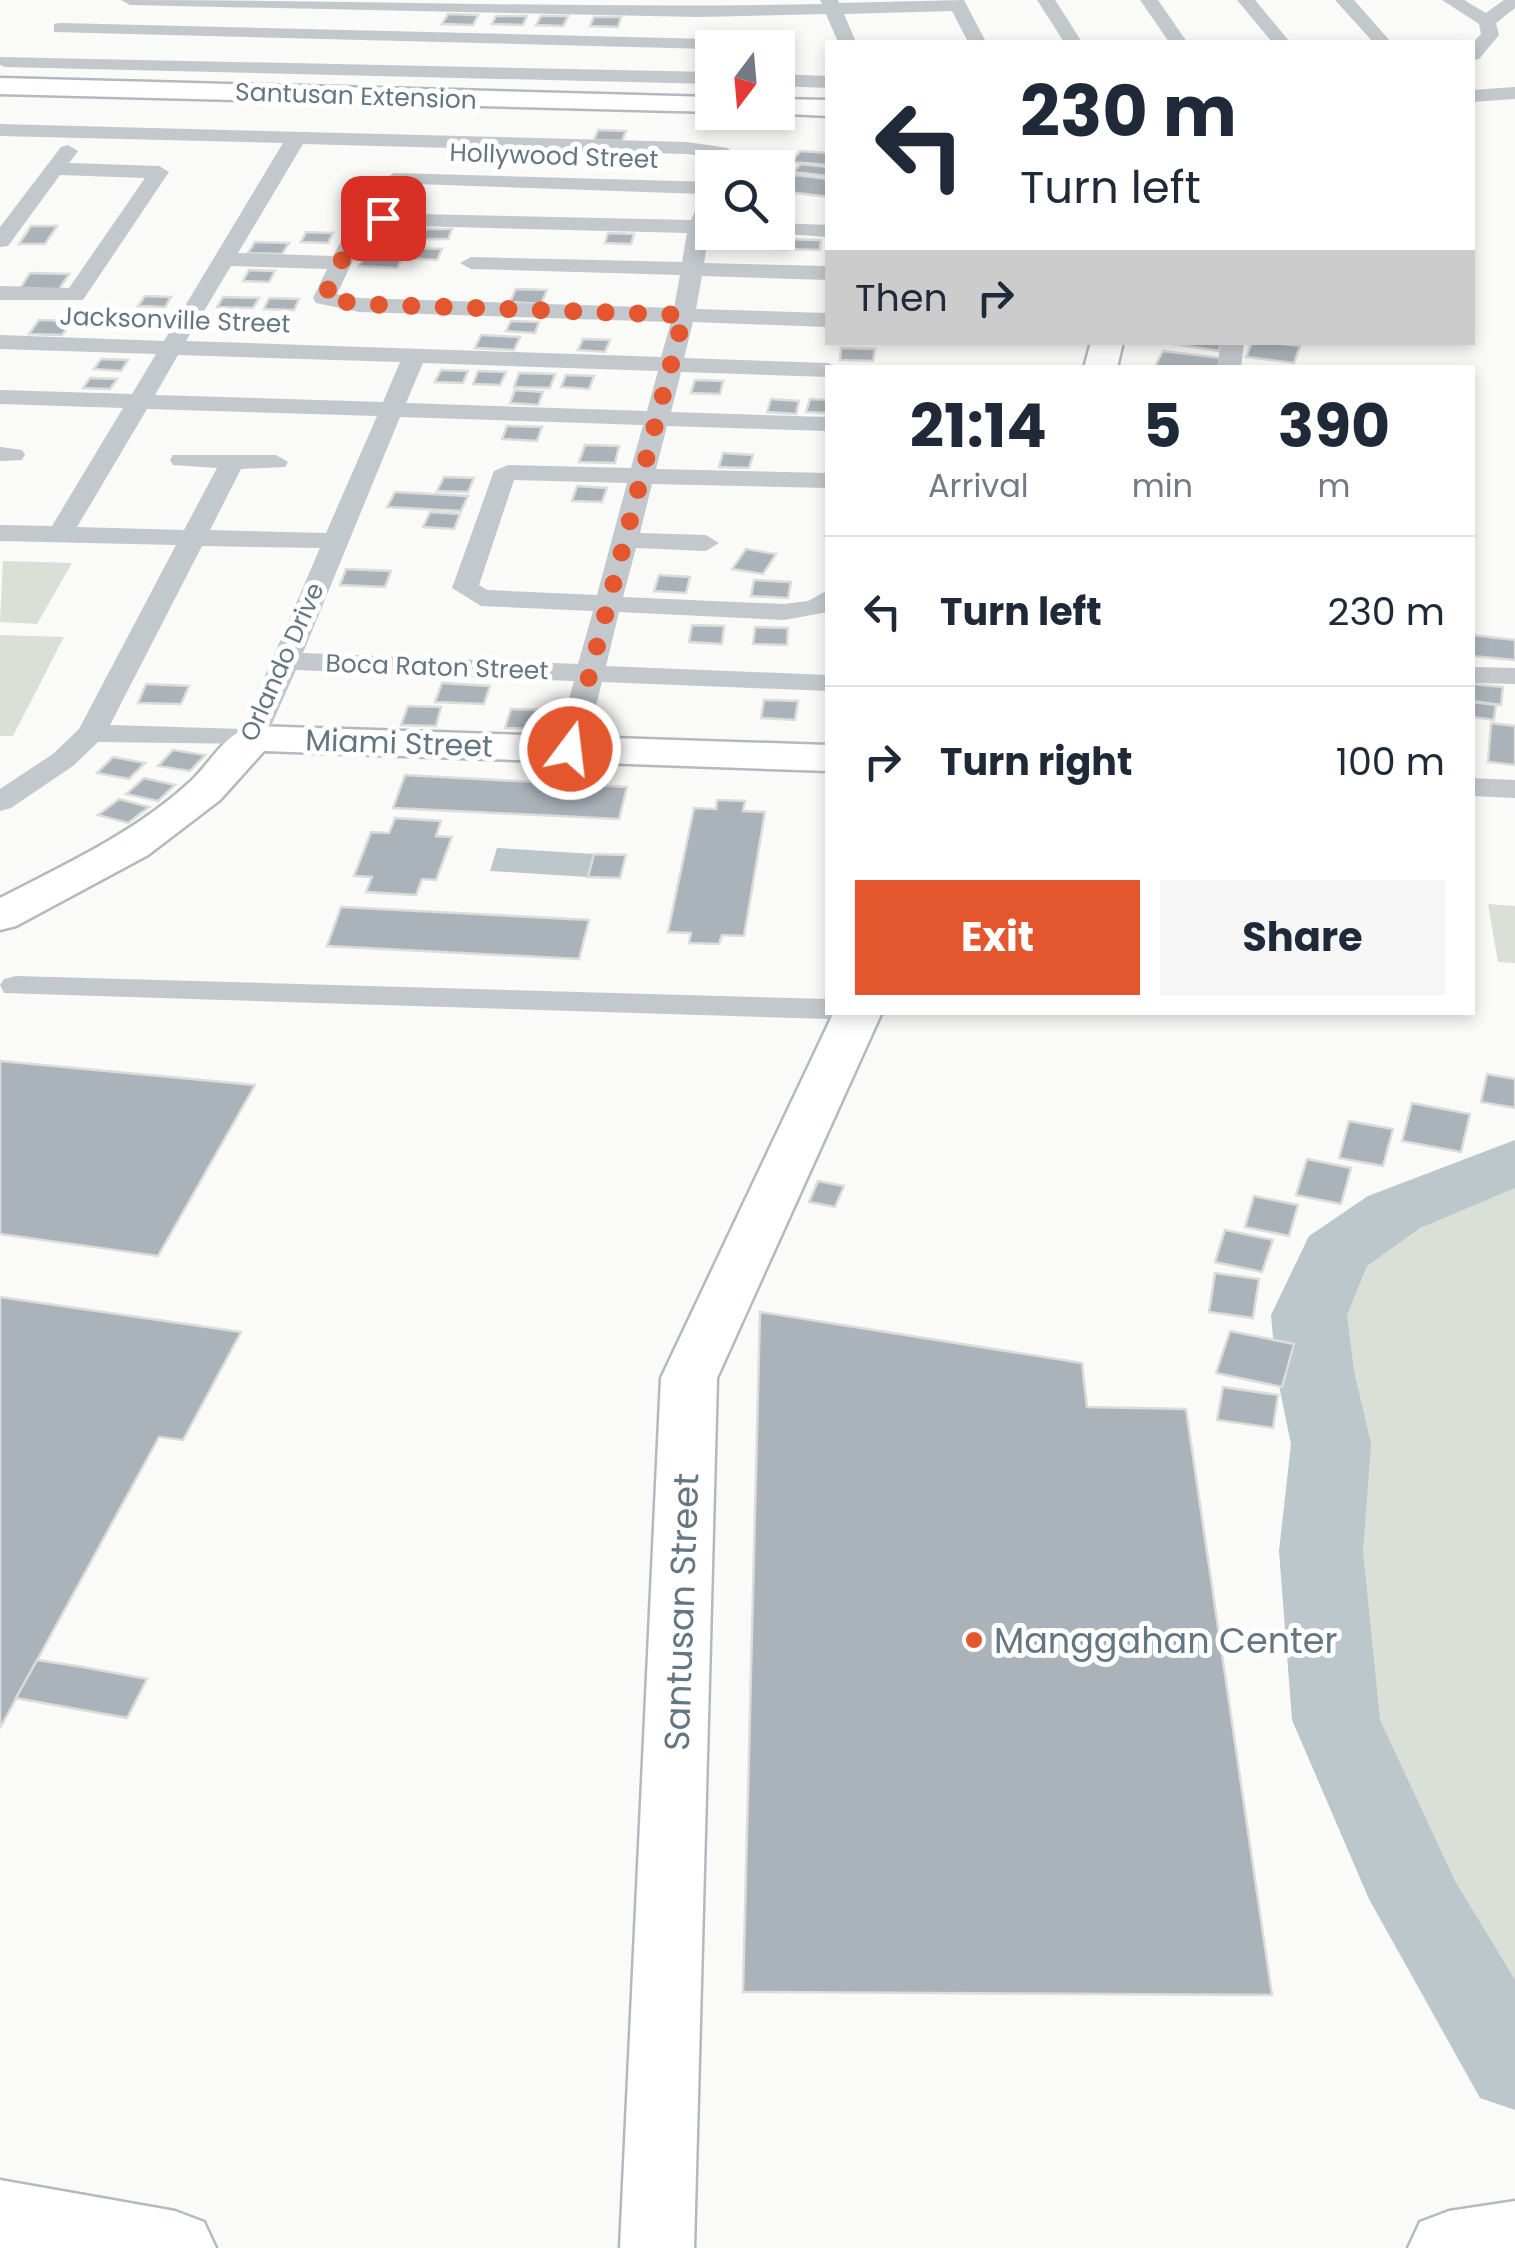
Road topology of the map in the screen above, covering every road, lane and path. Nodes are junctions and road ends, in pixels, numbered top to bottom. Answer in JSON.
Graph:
{"nodes":[{"id":1,"x":130,"y":0,"type":"edge"},
{"id":2,"x":1046,"y":0,"type":"edge"},
{"id":3,"x":1149,"y":0,"type":"edge"},
{"id":4,"x":1246,"y":0,"type":"edge"},
{"id":5,"x":1344,"y":0,"type":"edge"},
{"id":6,"x":1452,"y":0,"type":"edge"},
{"id":7,"x":1515,"y":0,"type":"edge"},
{"id":8,"x":956,"y":3,"type":"edge"},
{"id":9,"x":831,"y":4,"type":"edge"},
{"id":10,"x":698,"y":6,"type":"edge"},
{"id":11,"x":91,"y":9,"type":"dead end"},
{"id":12,"x":1487,"y":22,"type":"junction"},
{"id":13,"x":47,"y":35,"type":"junction"},
{"id":14,"x":847,"y":40,"type":"edge"},
{"id":15,"x":976,"y":40,"type":"edge"},
{"id":16,"x":1072,"y":40,"type":"edge"},
{"id":17,"x":1177,"y":40,"type":"edge"},
{"id":18,"x":1279,"y":40,"type":"edge"},
{"id":19,"x":1380,"y":40,"type":"edge"},
{"id":20,"x":695,"y":49,"type":"edge"},
{"id":21,"x":1475,"y":52,"type":"edge"},
{"id":22,"x":695,"y":78,"type":"edge"},
{"id":23,"x":795,"y":81,"type":"edge"},
{"id":24,"x":825,"y":82,"type":"edge"},
{"id":25,"x":0,"y":86,"type":"edge"},
{"id":26,"x":1515,"y":93,"type":"edge"},
{"id":27,"x":1475,"y":96,"type":"edge"},
{"id":28,"x":695,"y":105,"type":"edge"},
{"id":29,"x":795,"y":107,"type":"edge"},
{"id":30,"x":825,"y":108,"type":"edge"},
{"id":31,"x":0,"y":130,"type":"edge"},
{"id":32,"x":80,"y":134,"type":"junction"},
{"id":33,"x":295,"y":140,"type":"junction"},
{"id":34,"x":695,"y":159,"type":"edge"},
{"id":35,"x":54,"y":169,"type":"junction"},
{"id":36,"x":394,"y":179,"type":"dead end"},
{"id":37,"x":695,"y":191,"type":"edge"},
{"id":38,"x":695,"y":227,"type":"edge"},
{"id":39,"x":795,"y":230,"type":"edge"},
{"id":40,"x":825,"y":231,"type":"edge"},
{"id":41,"x":0,"y":241,"type":"edge"},
{"id":42,"x":697,"y":250,"type":"edge"},
{"id":43,"x":224,"y":259,"type":"junction"},
{"id":44,"x":471,"y":262,"type":"dead end"},
{"id":45,"x":339,"y":263,"type":"junction"},
{"id":46,"x":690,"y":269,"type":"junction"},
{"id":47,"x":825,"y":273,"type":"edge"},
{"id":48,"x":0,"y":293,"type":"edge"},
{"id":49,"x":684,"y":315,"type":"junction"},
{"id":50,"x":825,"y":320,"type":"edge"},
{"id":51,"x":0,"y":342,"type":"edge"},
{"id":52,"x":171,"y":348,"type":"junction"},
{"id":53,"x":414,"y":356,"type":"junction"},
{"id":54,"x":671,"y":364,"type":"junction"},
{"id":55,"x":825,"y":370,"type":"edge"},
{"id":56,"x":0,"y":398,"type":"edge"},
{"id":57,"x":139,"y":402,"type":"junction"},
{"id":58,"x":391,"y":410,"type":"junction"},
{"id":59,"x":657,"y":418,"type":"junction"},
{"id":60,"x":825,"y":424,"type":"edge"},
{"id":61,"x":182,"y":460,"type":"dead end"},
{"id":62,"x":232,"y":461,"type":"junction"},
{"id":63,"x":276,"y":462,"type":"dead end"},
{"id":64,"x":642,"y":474,"type":"junction"},
{"id":65,"x":825,"y":482,"type":"edge"},
{"id":66,"x":0,"y":533,"type":"edge"},
{"id":67,"x":60,"y":534,"type":"junction"},
{"id":68,"x":193,"y":538,"type":"junction"},
{"id":69,"x":625,"y":540,"type":"junction"},
{"id":70,"x":336,"y":541,"type":"junction"},
{"id":71,"x":706,"y":543,"type":"dead end"},
{"id":72,"x":825,"y":600,"type":"edge"},
{"id":73,"x":608,"y":602,"type":"junction"},
{"id":74,"x":286,"y":661,"type":"junction"},
{"id":75,"x":590,"y":674,"type":"junction"},
{"id":76,"x":1475,"y":675,"type":"edge"},
{"id":77,"x":1515,"y":676,"type":"edge"},
{"id":78,"x":825,"y":683,"type":"edge"},
{"id":79,"x":91,"y":733,"type":"junction"},
{"id":80,"x":253,"y":738,"type":"junction"},
{"id":81,"x":570,"y":749,"type":"junction"},
{"id":82,"x":825,"y":758,"type":"edge"},
{"id":83,"x":1475,"y":787,"type":"edge"},
{"id":84,"x":1515,"y":790,"type":"edge"},
{"id":85,"x":0,"y":802,"type":"edge"},
{"id":86,"x":0,"y":916,"type":"edge"},
{"id":87,"x":16,"y":986,"type":"dead end"},
{"id":88,"x":825,"y":1009,"type":"edge"},
{"id":89,"x":857,"y":1015,"type":"edge"},
{"id":90,"x":0,"y":2216,"type":"edge"},
{"id":91,"x":1515,"y":2238,"type":"edge"},
{"id":92,"x":175,"y":2248,"type":"edge"},
{"id":93,"x":657,"y":2248,"type":"edge"},
{"id":94,"x":1450,"y":2248,"type":"edge"}],
"edges":[{"from":1,"to":10,"type":"street"},
{"from":2,"to":16,"type":"street"},
{"from":3,"to":17,"type":"street"},
{"from":4,"to":18,"type":"street"},
{"from":5,"to":19,"type":"street"},
{"from":6,"to":12,"type":"street"},
{"from":7,"to":12,"type":"street"},
{"from":8,"to":9,"type":"street"},
{"from":8,"to":15,"type":"street"},
{"from":9,"to":10,"type":"street"},
{"from":9,"to":14,"type":"street"},
{"from":11,"to":13,"type":"street"},
{"from":12,"to":21,"type":"street"},
{"from":13,"to":20,"type":"street"},
{"from":13,"to":22,"type":"street"},
{"from":23,"to":24,"type":"street"},
{"from":25,"to":28,"type":"street","name":"Santusan Extension"},
{"from":26,"to":27,"type":"street"},
{"from":29,"to":30,"type":"street"},
{"from":31,"to":32,"type":"street"},
{"from":32,"to":33,"type":"street"},
{"from":32,"to":35,"type":"street"},
{"from":33,"to":34,"type":"street"},
{"from":33,"to":43,"type":"street"},
{"from":35,"to":41,"type":"street"},
{"from":35,"to":48,"type":"street"},
{"from":36,"to":37,"type":"street","name":"Hollywood Street"},
{"from":38,"to":45,"type":"street"},
{"from":39,"to":40,"type":"street"},
{"from":42,"to":46,"type":"street"},
{"from":43,"to":45,"type":"street"},
{"from":43,"to":52,"type":"street"},
{"from":44,"to":46,"type":"street"},
{"from":45,"to":49,"type":"street"},
{"from":46,"to":47,"type":"street"},
{"from":46,"to":49,"type":"street"},
{"from":49,"to":50,"type":"street"},
{"from":49,"to":54,"type":"street"},
{"from":51,"to":52,"type":"street","name":"Jacksonville Street"},
{"from":52,"to":53,"type":"street","name":"Jacksonville Street"},
{"from":52,"to":57,"type":"street"},
{"from":53,"to":54,"type":"street","name":"Jacksonville Street"},
{"from":53,"to":58,"type":"street","name":"Orlando Drive"},
{"from":54,"to":55,"type":"street","name":"Jacksonville Street"},
{"from":54,"to":59,"type":"street"},
{"from":56,"to":57,"type":"street"},
{"from":57,"to":58,"type":"street"},
{"from":57,"to":67,"type":"street"},
{"from":58,"to":59,"type":"street"},
{"from":58,"to":70,"type":"street","name":"Orlando Drive"},
{"from":59,"to":60,"type":"street"},
{"from":59,"to":64,"type":"street"},
{"from":61,"to":62,"type":"street"},
{"from":62,"to":63,"type":"street"},
{"from":62,"to":68,"type":"street"},
{"from":64,"to":65,"type":"street"},
{"from":64,"to":69,"type":"street"},
{"from":64,"to":73,"type":"street"},
{"from":66,"to":67,"type":"street"},
{"from":67,"to":68,"type":"street"},
{"from":68,"to":70,"type":"street"},
{"from":68,"to":79,"type":"street"},
{"from":69,"to":71,"type":"street"},
{"from":69,"to":73,"type":"street"},
{"from":70,"to":74,"type":"street","name":"Orlando Drive"},
{"from":72,"to":73,"type":"street"},
{"from":73,"to":75,"type":"street"},
{"from":74,"to":75,"type":"street","name":"Boca Raton Street"},
{"from":74,"to":80,"type":"street","name":"Orlando Drive"},
{"from":75,"to":78,"type":"street","name":"Boca Raton Street"},
{"from":75,"to":81,"type":"street"},
{"from":76,"to":77,"type":"street"},
{"from":79,"to":80,"type":"street","name":"Miami Street"},
{"from":79,"to":85,"type":"street"},
{"from":80,"to":81,"type":"street","name":"Miami Street"},
{"from":80,"to":86,"type":"street","name":"Orlando Drive"},
{"from":81,"to":82,"type":"street","name":"Miami Street"},
{"from":83,"to":84,"type":"street"},
{"from":87,"to":88,"type":"street"},
{"from":89,"to":93,"type":"street","name":"Santusan Street"},
{"from":90,"to":92,"type":"main road"},
{"from":91,"to":94,"type":"main road"}]}
